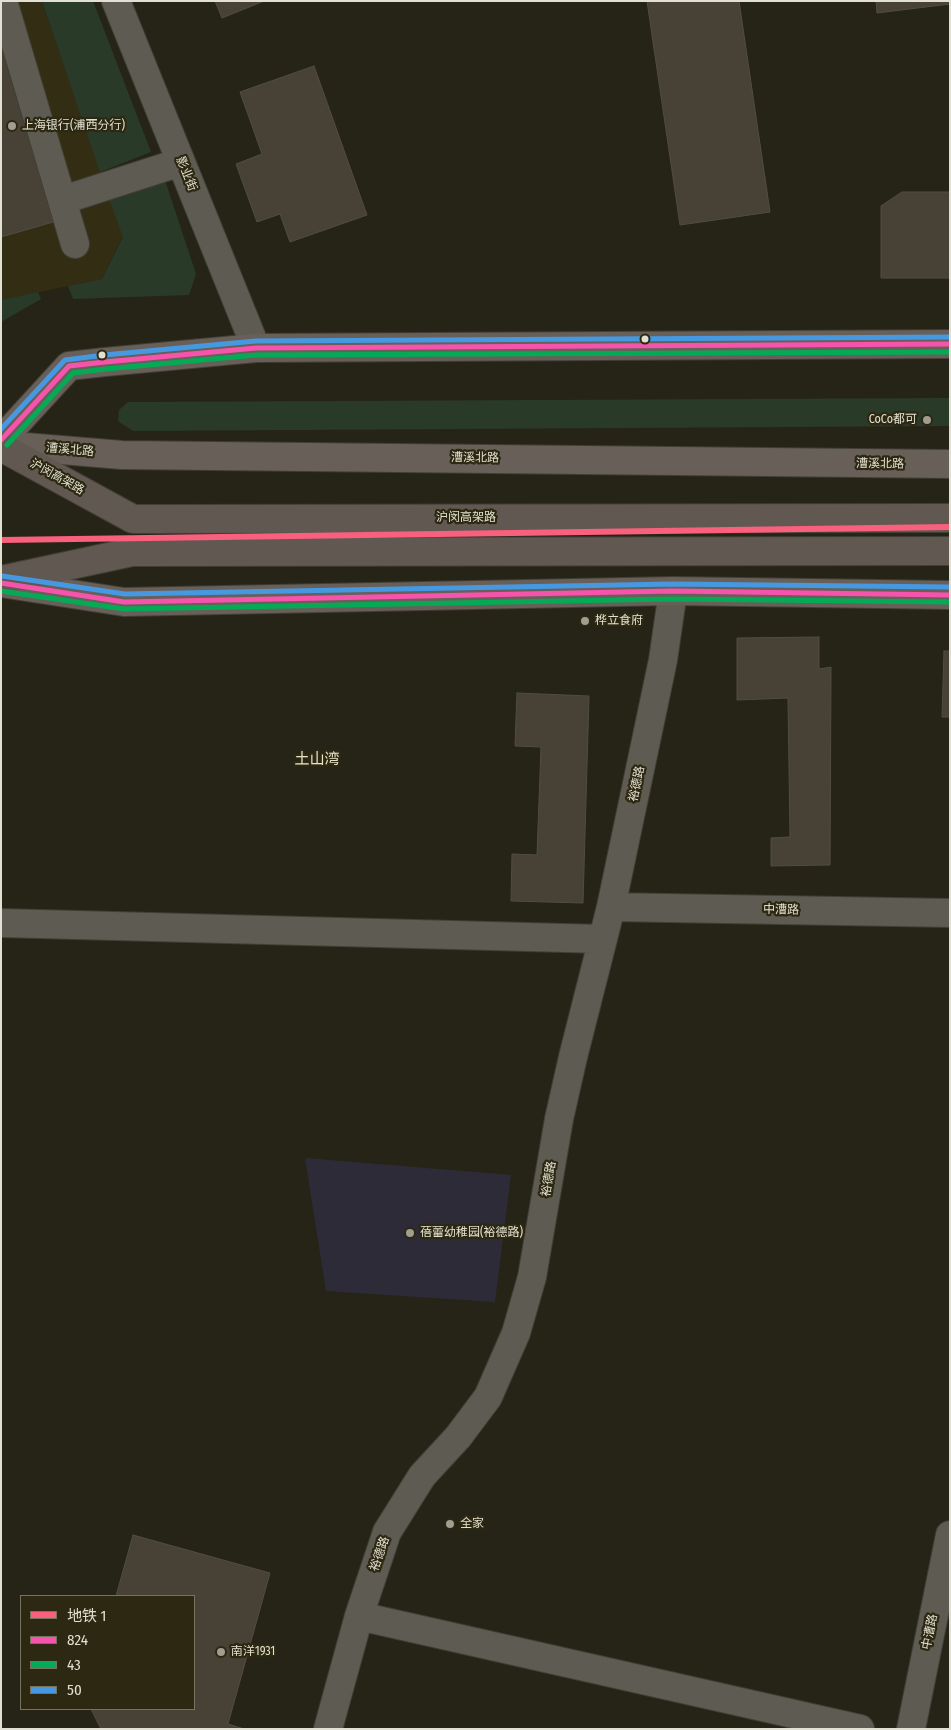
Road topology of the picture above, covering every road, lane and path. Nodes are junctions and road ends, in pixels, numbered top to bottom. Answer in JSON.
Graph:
{"nodes":[{"id":1,"x":3,"y":1,"type":"edge"},
{"id":2,"x":116,"y":1,"type":"edge"},
{"id":3,"x":181,"y":162,"type":"junction"},
{"id":4,"x":62,"y":200,"type":"junction"},
{"id":5,"x":76,"y":244,"type":"dead end"},
{"id":6,"x":950,"y":344,"type":"edge"},
{"id":7,"x":256,"y":348,"type":"junction"},
{"id":8,"x":1,"y":440,"type":"edge"},
{"id":9,"x":1,"y":446,"type":"edge"},
{"id":10,"x":950,"y":464,"type":"edge"},
{"id":11,"x":950,"y":518,"type":"edge"},
{"id":12,"x":950,"y":551,"type":"edge"},
{"id":13,"x":1,"y":582,"type":"edge"},
{"id":14,"x":673,"y":591,"type":"junction"},
{"id":15,"x":950,"y":595,"type":"edge"},
{"id":16,"x":612,"y":907,"type":"junction"},
{"id":17,"x":950,"y":913,"type":"edge"},
{"id":18,"x":1,"y":923,"type":"edge"},
{"id":19,"x":603,"y":939,"type":"junction"},
{"id":20,"x":950,"y":1535,"type":"edge"},
{"id":21,"x":359,"y":1616,"type":"junction"},
{"id":22,"x":328,"y":1729,"type":"edge"},
{"id":23,"x":860,"y":1729,"type":"edge"},
{"id":24,"x":911,"y":1729,"type":"edge"}],
"edges":[{"from":1,"to":4,"type":"street"},
{"from":2,"to":3,"type":"street","name":"影业街"},
{"from":3,"to":4,"type":"street"},
{"from":3,"to":7,"type":"street","name":"影业街"},
{"from":4,"to":5,"type":"street"},
{"from":6,"to":7,"type":"main road"},
{"from":7,"to":8,"type":"main road"},
{"from":9,"to":10,"type":"main road","name":"漕溪北路"},
{"from":9,"to":11,"type":"highway","name":"沪闵高架路"},
{"from":12,"to":13,"type":"highway"},
{"from":13,"to":14,"type":"main road"},
{"from":14,"to":15,"type":"main road"},
{"from":14,"to":16,"type":"street","name":"裕德路"},
{"from":16,"to":17,"type":"street","name":"中漕路"},
{"from":16,"to":19,"type":"street","name":"裕德路"},
{"from":18,"to":19,"type":"street"},
{"from":19,"to":21,"type":"street","name":"裕德路"},
{"from":20,"to":24,"type":"street","name":"中漕路"},
{"from":21,"to":22,"type":"street","name":"裕德路"},
{"from":21,"to":23,"type":"street"}]}
